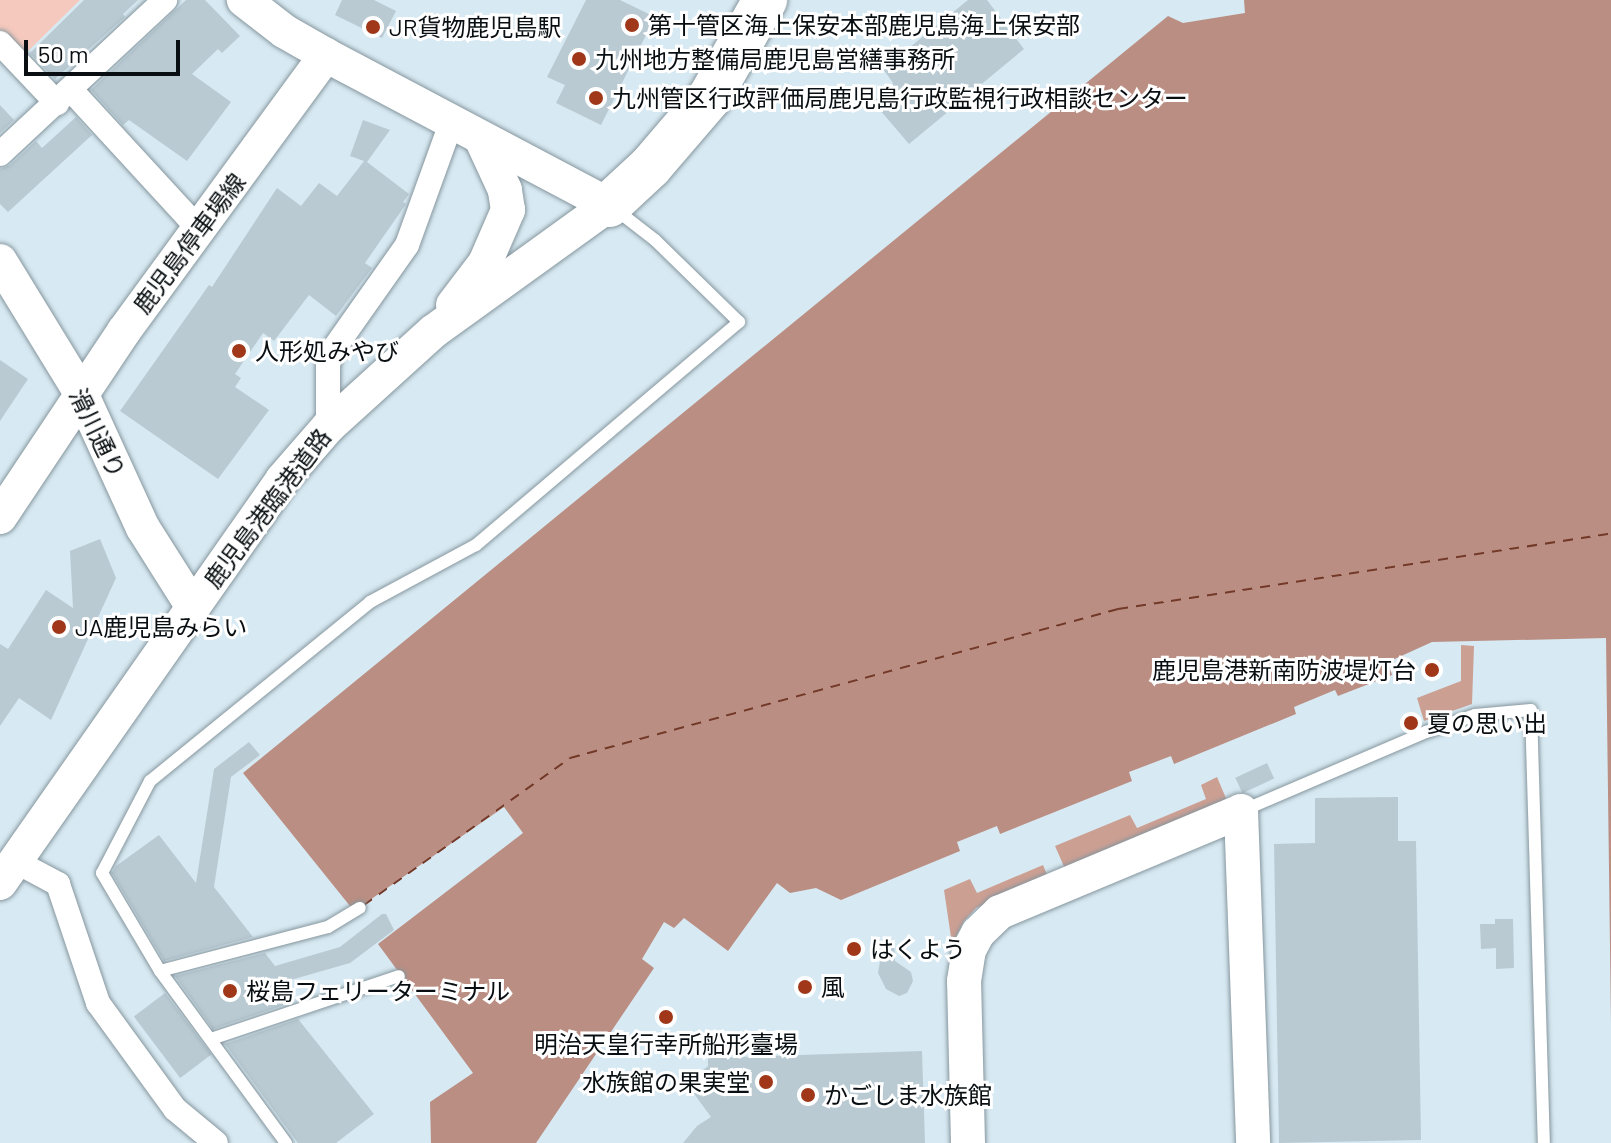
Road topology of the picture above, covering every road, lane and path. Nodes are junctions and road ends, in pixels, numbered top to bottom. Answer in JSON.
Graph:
{"nodes":[{"id":1,"x":165,"y":0,"type":"edge"},
{"id":2,"x":244,"y":0,"type":"edge"},
{"id":3,"x":765,"y":0,"type":"edge"},
{"id":4,"x":0,"y":43,"type":"edge"},
{"id":5,"x":326,"y":55,"type":"junction"},
{"id":6,"x":64,"y":97,"type":"junction"},
{"id":7,"x":466,"y":130,"type":"junction"},
{"id":8,"x":0,"y":154,"type":"edge"},
{"id":9,"x":609,"y":205,"type":"junction"},
{"id":10,"x":199,"y":229,"type":"junction"},
{"id":11,"x":0,"y":261,"type":"edge"},
{"id":12,"x":434,"y":331,"type":"junction"},
{"id":13,"x":82,"y":395,"type":"junction"},
{"id":14,"x":328,"y":427,"type":"junction"},
{"id":15,"x":0,"y":517,"type":"edge"},
{"id":16,"x":193,"y":607,"type":"junction"},
{"id":17,"x":1241,"y":811,"type":"junction"},
{"id":18,"x":5,"y":863,"type":"edge"},
{"id":19,"x":360,"y":908,"type":"dead end"},
{"id":20,"x":160,"y":971,"type":"junction"},
{"id":21,"x":399,"y":976,"type":"dead end"},
{"id":22,"x":211,"y":1039,"type":"junction"},
{"id":23,"x":216,"y":1143,"type":"edge"},
{"id":24,"x":286,"y":1143,"type":"edge"},
{"id":25,"x":968,"y":1143,"type":"edge"},
{"id":26,"x":1253,"y":1143,"type":"edge"},
{"id":27,"x":1544,"y":1143,"type":"edge"}],
"edges":[{"from":1,"to":6,"type":"street"},
{"from":2,"to":5,"type":"street"},
{"from":3,"to":9,"type":"highway"},
{"from":4,"to":6,"type":"street"},
{"from":5,"to":7,"type":"street"},
{"from":5,"to":10,"type":"street","name":"鹿児島停車場線"},
{"from":6,"to":8,"type":"street"},
{"from":6,"to":10,"type":"street"},
{"from":7,"to":9,"type":"street"},
{"from":7,"to":12,"type":"street"},
{"from":7,"to":14,"type":"street"},
{"from":9,"to":12,"type":"street","name":"鹿児島港臨港道路"},
{"from":9,"to":20,"type":"lane"},
{"from":10,"to":13,"type":"street","name":"鹿児島停車場線"},
{"from":11,"to":13,"type":"street","name":"滑川通り"},
{"from":12,"to":14,"type":"street","name":"鹿児島港臨港道路"},
{"from":13,"to":15,"type":"street","name":"鹿児島停車場線"},
{"from":13,"to":16,"type":"street","name":"滑川通り"},
{"from":14,"to":16,"type":"street","name":"鹿児島港臨港道路"},
{"from":16,"to":18,"type":"street","name":"鹿児島港臨港道路"},
{"from":17,"to":25,"type":"street"},
{"from":17,"to":26,"type":"street"},
{"from":17,"to":27,"type":"lane"},
{"from":18,"to":23,"type":"street"},
{"from":19,"to":20,"type":"lane"},
{"from":20,"to":22,"type":"lane"},
{"from":21,"to":22,"type":"lane"},
{"from":22,"to":24,"type":"lane"}]}
